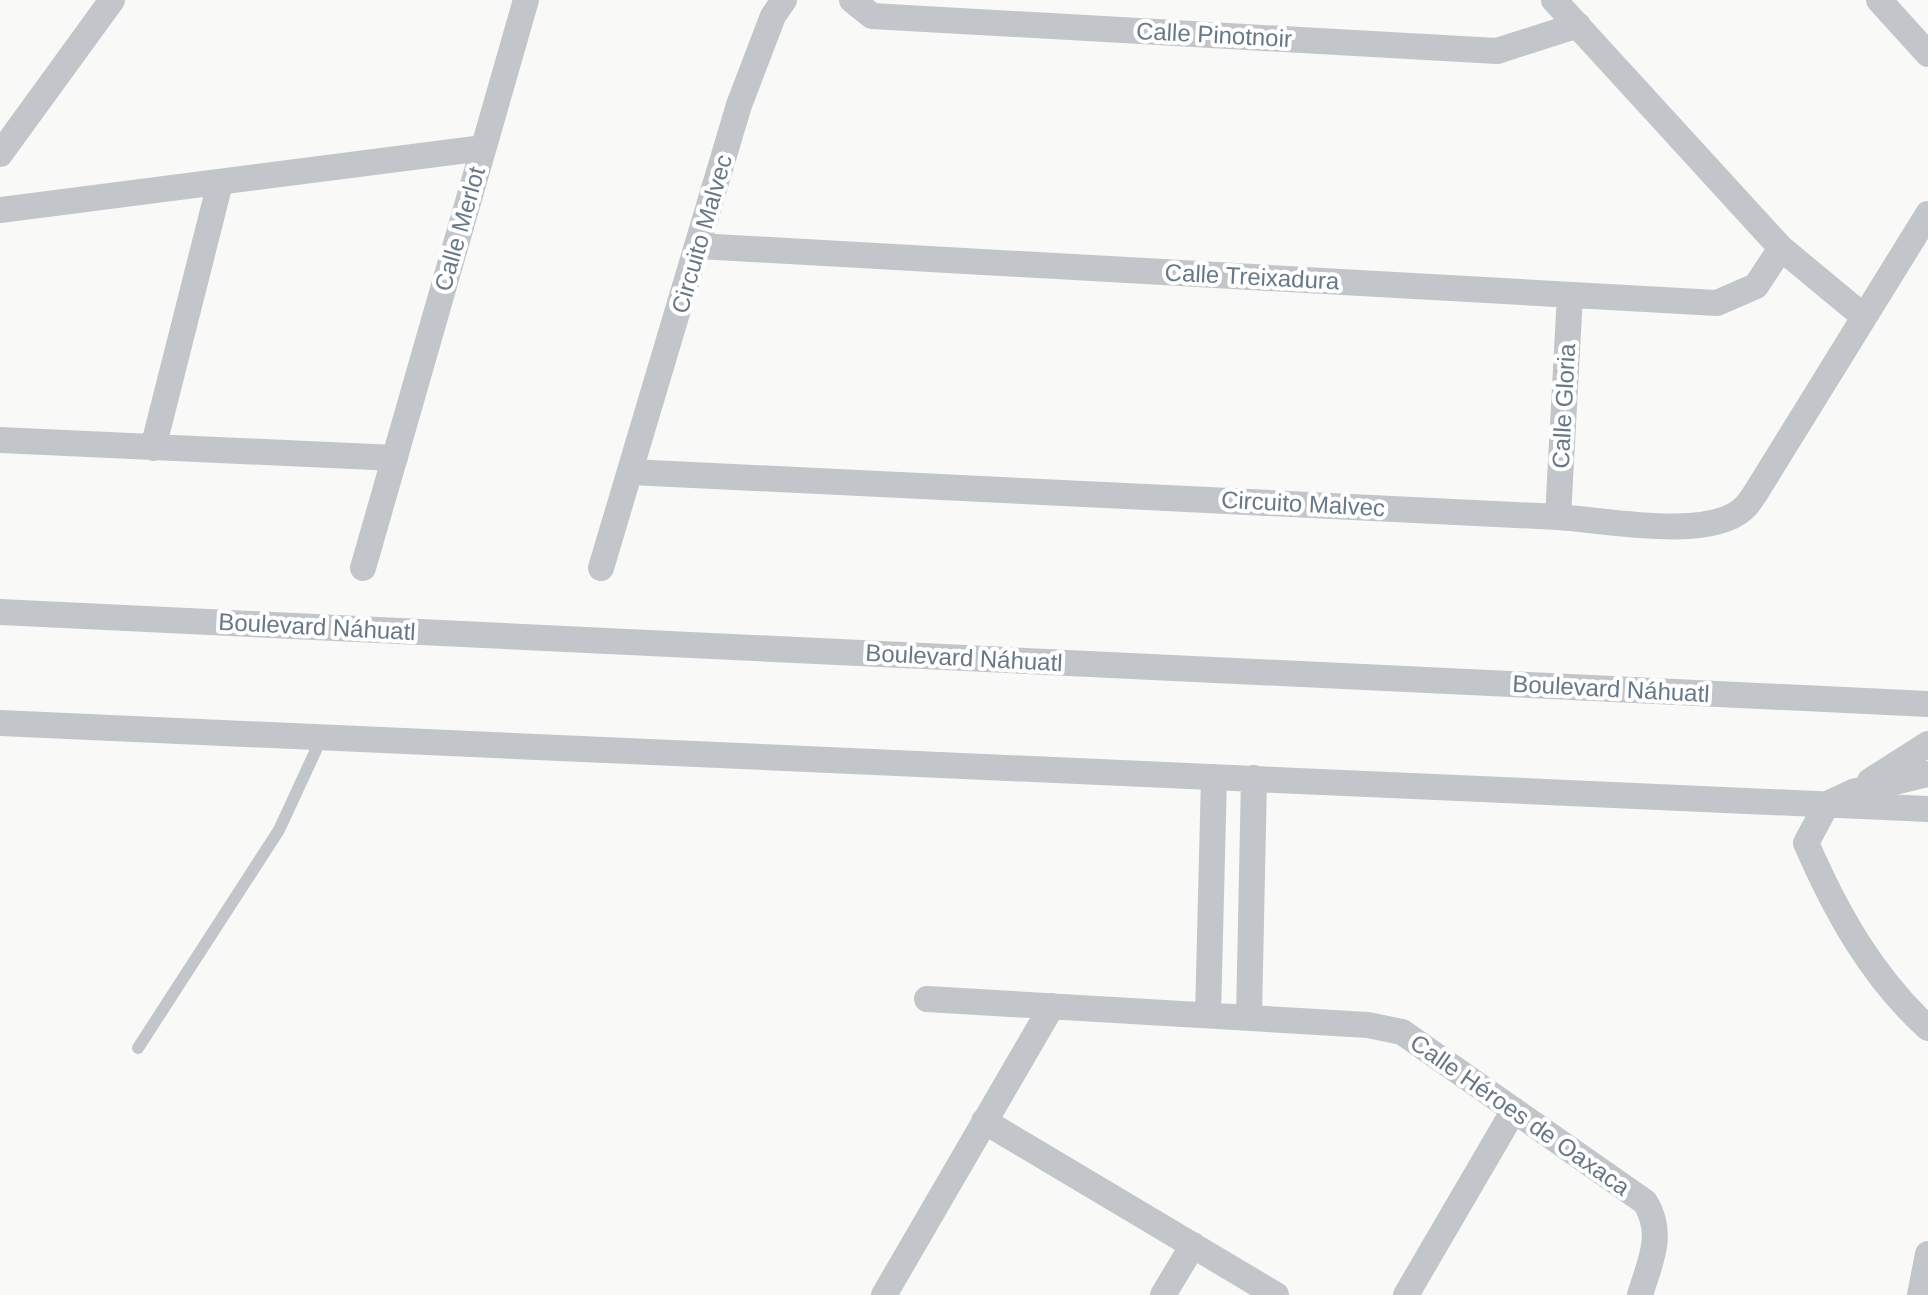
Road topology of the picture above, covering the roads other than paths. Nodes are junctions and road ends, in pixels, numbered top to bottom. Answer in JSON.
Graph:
{"nodes":[{"id":1,"x":112,"y":0,"type":"edge"},
{"id":2,"x":526,"y":0,"type":"edge"},
{"id":3,"x":784,"y":0,"type":"edge"},
{"id":4,"x":852,"y":0,"type":"edge"},
{"id":5,"x":1554,"y":0,"type":"edge"},
{"id":6,"x":1879,"y":0,"type":"edge"},
{"id":7,"x":1578,"y":25,"type":"junction"},
{"id":8,"x":1928,"y":54,"type":"edge"},
{"id":9,"x":483,"y":148,"type":"junction"},
{"id":10,"x":0,"y":154,"type":"edge"},
{"id":11,"x":220,"y":183,"type":"junction"},
{"id":12,"x":0,"y":210,"type":"edge"},
{"id":13,"x":1928,"y":214,"type":"edge"},
{"id":14,"x":698,"y":246,"type":"junction"},
{"id":15,"x":1781,"y":248,"type":"junction"},
{"id":16,"x":1570,"y":295,"type":"junction"},
{"id":17,"x":1863,"y":316,"type":"junction"},
{"id":18,"x":0,"y":440,"type":"edge"},
{"id":19,"x":153,"y":448,"type":"junction"},
{"id":20,"x":395,"y":458,"type":"junction"},
{"id":21,"x":631,"y":472,"type":"junction"},
{"id":22,"x":1558,"y":517,"type":"junction"},
{"id":23,"x":363,"y":568,"type":"dead end"},
{"id":24,"x":601,"y":568,"type":"dead end"},
{"id":25,"x":0,"y":612,"type":"edge"},
{"id":26,"x":1928,"y":704,"type":"edge"},
{"id":27,"x":4,"y":723,"type":"edge"},
{"id":28,"x":322,"y":737,"type":"junction"},
{"id":29,"x":1928,"y":744,"type":"edge"},
{"id":30,"x":1928,"y":774,"type":"edge"},
{"id":31,"x":1214,"y":777,"type":"junction"},
{"id":32,"x":1254,"y":778,"type":"junction"},
{"id":33,"x":1853,"y":792,"type":"junction"},
{"id":34,"x":1827,"y":804,"type":"junction"},
{"id":35,"x":1928,"y":809,"type":"edge"},
{"id":36,"x":927,"y":999,"type":"dead end"},
{"id":37,"x":1052,"y":1006,"type":"junction"},
{"id":38,"x":1208,"y":1015,"type":"junction"},
{"id":39,"x":1249,"y":1017,"type":"junction"},
{"id":40,"x":1928,"y":1028,"type":"edge"},
{"id":41,"x":138,"y":1048,"type":"dead end"},
{"id":42,"x":1514,"y":1110,"type":"junction"},
{"id":43,"x":984,"y":1121,"type":"junction"},
{"id":44,"x":1193,"y":1245,"type":"junction"},
{"id":45,"x":1928,"y":1254,"type":"edge"},
{"id":46,"x":884,"y":1295,"type":"edge"},
{"id":47,"x":1163,"y":1295,"type":"edge"},
{"id":48,"x":1276,"y":1295,"type":"edge"},
{"id":49,"x":1406,"y":1295,"type":"edge"},
{"id":50,"x":1640,"y":1295,"type":"edge"},
{"id":51,"x":1920,"y":1295,"type":"edge"}],
"edges":[{"from":1,"to":10,"type":"street"},
{"from":2,"to":9,"type":"street","name":"Calle Merlot"},
{"from":3,"to":14,"type":"street","name":"Circuito Malvec"},
{"from":4,"to":7,"type":"street","name":"Calle Pinotnoir"},
{"from":5,"to":7,"type":"street"},
{"from":6,"to":8,"type":"street"},
{"from":7,"to":15,"type":"street"},
{"from":9,"to":11,"type":"street"},
{"from":9,"to":20,"type":"street","name":"Calle Merlot"},
{"from":11,"to":12,"type":"street"},
{"from":11,"to":19,"type":"street"},
{"from":13,"to":17,"type":"street","name":"Circuito Malvec"},
{"from":14,"to":16,"type":"street","name":"Calle Treixadura"},
{"from":14,"to":21,"type":"street","name":"Circuito Malvec"},
{"from":15,"to":16,"type":"street","name":"Calle Treixadura"},
{"from":15,"to":17,"type":"street"},
{"from":16,"to":22,"type":"street","name":"Calle Gloria"},
{"from":17,"to":22,"type":"street","name":"Circuito Malvec"},
{"from":18,"to":19,"type":"street"},
{"from":19,"to":20,"type":"street"},
{"from":20,"to":23,"type":"street","name":"Calle Merlot"},
{"from":21,"to":22,"type":"street","name":"Circuito Malvec"},
{"from":21,"to":24,"type":"street","name":"Circuito Malvec"},
{"from":25,"to":26,"type":"street","name":"Boulevard Náhuatl"},
{"from":27,"to":28,"type":"street"},
{"from":28,"to":31,"type":"street"},
{"from":28,"to":41,"type":"lane"},
{"from":29,"to":33,"type":"street"},
{"from":30,"to":33,"type":"street"},
{"from":31,"to":32,"type":"street"},
{"from":31,"to":38,"type":"street"},
{"from":32,"to":34,"type":"street"},
{"from":32,"to":39,"type":"street"},
{"from":33,"to":34,"type":"street"},
{"from":34,"to":35,"type":"street"},
{"from":34,"to":40,"type":"street"},
{"from":36,"to":37,"type":"street","name":"Calle Héroes de Oaxaca"},
{"from":37,"to":38,"type":"street","name":"Calle Héroes de Oaxaca"},
{"from":37,"to":43,"type":"street"},
{"from":38,"to":39,"type":"street","name":"Calle Héroes de Oaxaca"},
{"from":39,"to":42,"type":"street","name":"Calle Héroes de Oaxaca"},
{"from":42,"to":49,"type":"street"},
{"from":42,"to":50,"type":"street","name":"Calle Héroes de Oaxaca"},
{"from":43,"to":44,"type":"street"},
{"from":43,"to":46,"type":"street"},
{"from":44,"to":47,"type":"street"},
{"from":44,"to":48,"type":"street"},
{"from":45,"to":51,"type":"street"}]}
